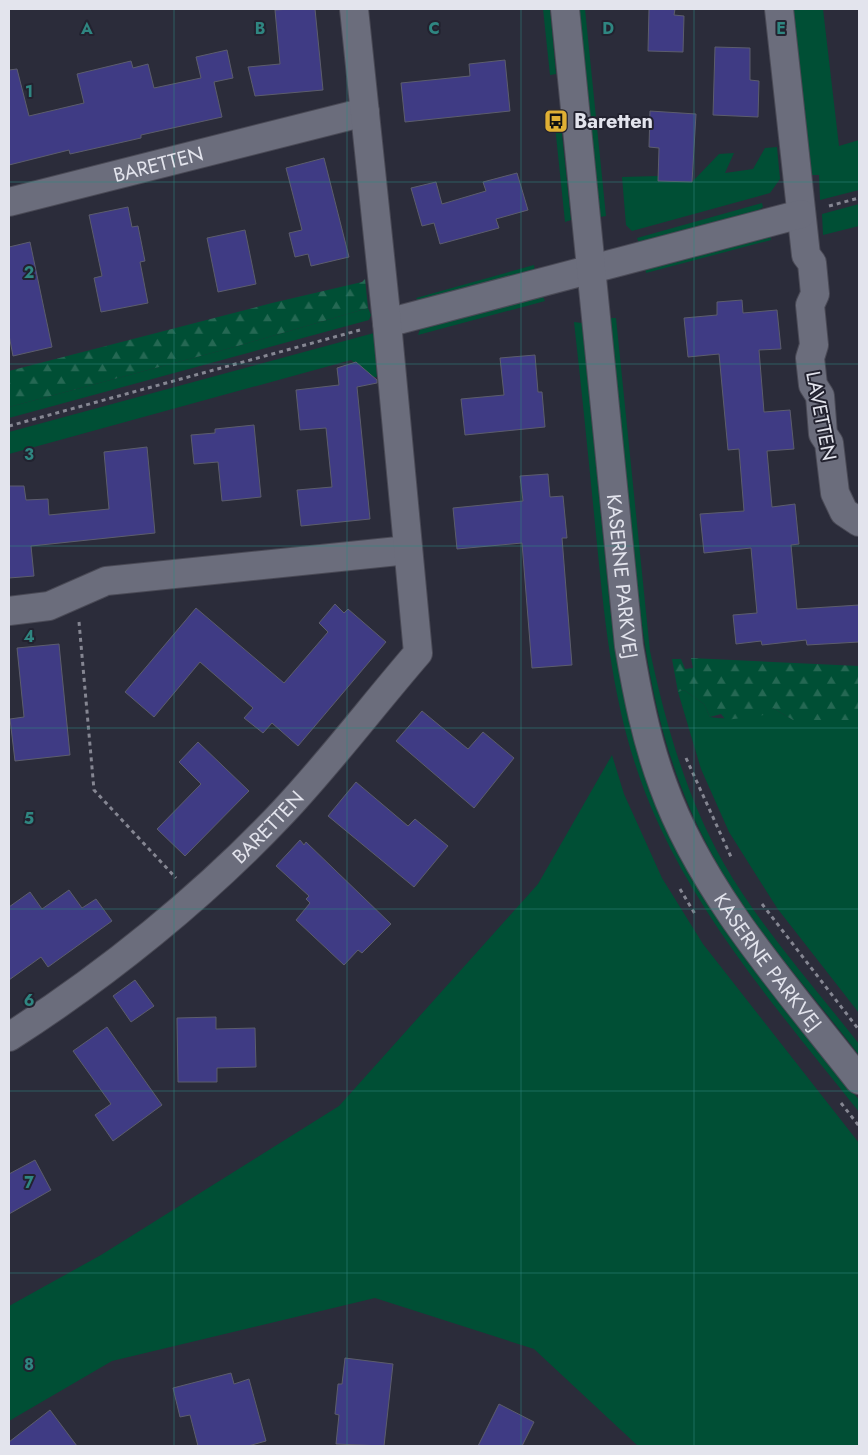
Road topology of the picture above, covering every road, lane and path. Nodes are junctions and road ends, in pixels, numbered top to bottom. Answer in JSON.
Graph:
{"nodes":[{"id":1,"x":354,"y":9,"type":"edge"},
{"id":2,"x":565,"y":9,"type":"edge"},
{"id":3,"x":779,"y":9,"type":"edge"},
{"id":4,"x":365,"y":112,"type":"junction"},
{"id":5,"x":9,"y":202,"type":"edge"},
{"id":6,"x":801,"y":214,"type":"junction"},
{"id":7,"x":591,"y":270,"type":"junction"},
{"id":8,"x":387,"y":323,"type":"junction"},
{"id":9,"x":9,"y":426,"type":"edge"},
{"id":10,"x":859,"y":522,"type":"edge"},
{"id":11,"x":408,"y":550,"type":"junction"},
{"id":12,"x":76,"y":595,"type":"junction"},
{"id":13,"x":9,"y":610,"type":"edge"},
{"id":14,"x":682,"y":750,"type":"dead end"},
{"id":15,"x":733,"y":860,"type":"dead end"},
{"id":16,"x":195,"y":898,"type":"junction"},
{"id":17,"x":759,"y":900,"type":"dead end"},
{"id":18,"x":859,"y":1030,"type":"edge"},
{"id":19,"x":9,"y":1037,"type":"edge"},
{"id":20,"x":859,"y":1080,"type":"edge"}],
"edges":[{"from":1,"to":4,"type":"street","name":"BARETTEN"},
{"from":2,"to":7,"type":"street","name":"KASERNE PARKVEJ"},
{"from":3,"to":6,"type":"street","name":"LAVETTEN"},
{"from":4,"to":5,"type":"street","name":"BARETTEN"},
{"from":4,"to":8,"type":"street","name":"BARETTEN"},
{"from":6,"to":7,"type":"street"},
{"from":6,"to":10,"type":"street","name":"LAVETTEN"},
{"from":7,"to":8,"type":"street"},
{"from":7,"to":20,"type":"street","name":"KASERNE PARKVEJ"},
{"from":8,"to":9,"type":"path"},
{"from":8,"to":11,"type":"street","name":"BARETTEN"},
{"from":11,"to":12,"type":"street"},
{"from":11,"to":16,"type":"street","name":"BARETTEN"},
{"from":12,"to":13,"type":"street"},
{"from":12,"to":16,"type":"path"},
{"from":14,"to":15,"type":"path"},
{"from":16,"to":19,"type":"street","name":"BARETTEN"},
{"from":17,"to":18,"type":"path"}]}
